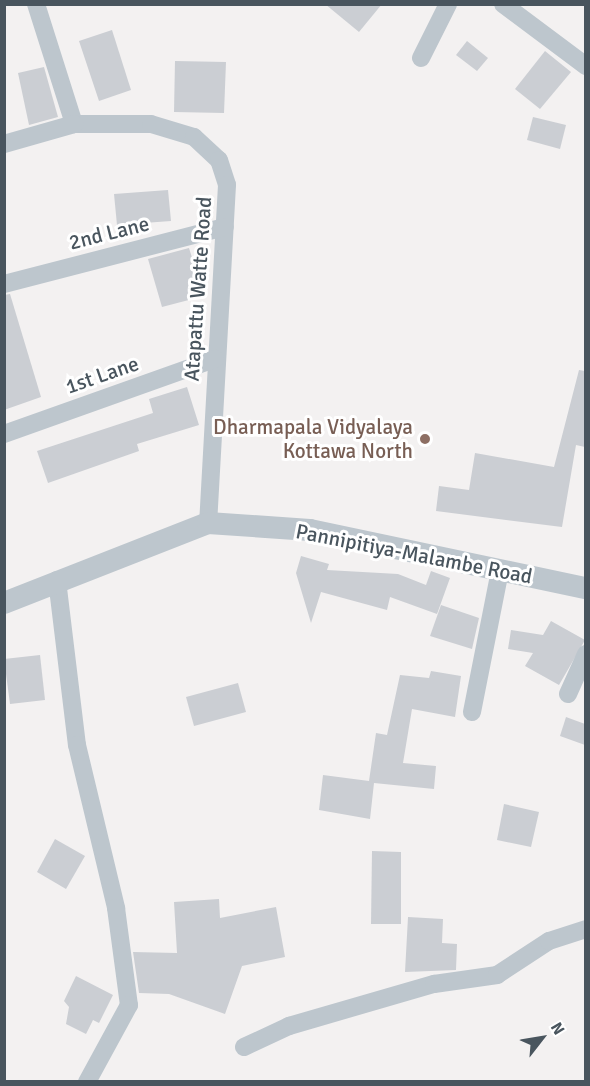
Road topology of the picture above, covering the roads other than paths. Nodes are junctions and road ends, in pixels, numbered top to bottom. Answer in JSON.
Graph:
{"nodes":[{"id":1,"x":36,"y":4,"type":"edge"},
{"id":2,"x":447,"y":4,"type":"edge"},
{"id":3,"x":504,"y":4,"type":"edge"},
{"id":4,"x":421,"y":58,"type":"dead end"},
{"id":5,"x":585,"y":66,"type":"edge"},
{"id":6,"x":74,"y":124,"type":"junction"},
{"id":7,"x":4,"y":144,"type":"edge"},
{"id":8,"x":225,"y":227,"type":"junction"},
{"id":9,"x":4,"y":284,"type":"edge"},
{"id":10,"x":215,"y":359,"type":"junction"},
{"id":11,"x":4,"y":434,"type":"edge"},
{"id":12,"x":208,"y":523,"type":"junction"},
{"id":13,"x":500,"y":570,"type":"junction"},
{"id":14,"x":57,"y":580,"type":"junction"},
{"id":15,"x":585,"y":588,"type":"edge"},
{"id":16,"x":4,"y":603,"type":"edge"},
{"id":17,"x":585,"y":654,"type":"edge"},
{"id":18,"x":568,"y":694,"type":"dead end"},
{"id":19,"x":472,"y":712,"type":"dead end"},
{"id":20,"x":585,"y":929,"type":"edge"},
{"id":21,"x":244,"y":1047,"type":"dead end"},
{"id":22,"x":87,"y":1082,"type":"edge"}],
"edges":[{"from":1,"to":6,"type":"street"},
{"from":2,"to":4,"type":"street"},
{"from":3,"to":5,"type":"street"},
{"from":6,"to":7,"type":"street","name":"Atapattu Watte Road"},
{"from":6,"to":8,"type":"street","name":"Atapattu Watte Road"},
{"from":8,"to":9,"type":"street","name":"2nd Lane"},
{"from":8,"to":10,"type":"street","name":"Atapattu Watte Road"},
{"from":10,"to":11,"type":"street","name":"1st Lane"},
{"from":10,"to":12,"type":"street","name":"Atapattu Watte Road"},
{"from":12,"to":13,"type":"street","name":"Pannipitiya-Malambe Road"},
{"from":12,"to":14,"type":"street","name":"Pannipitiya-Malambe Road"},
{"from":13,"to":15,"type":"street","name":"Pannipitiya-Malambe Road"},
{"from":13,"to":19,"type":"street"},
{"from":14,"to":16,"type":"street","name":"Pannipitiya-Malambe Road"},
{"from":14,"to":22,"type":"street"},
{"from":17,"to":18,"type":"street"},
{"from":20,"to":21,"type":"street"}]}
